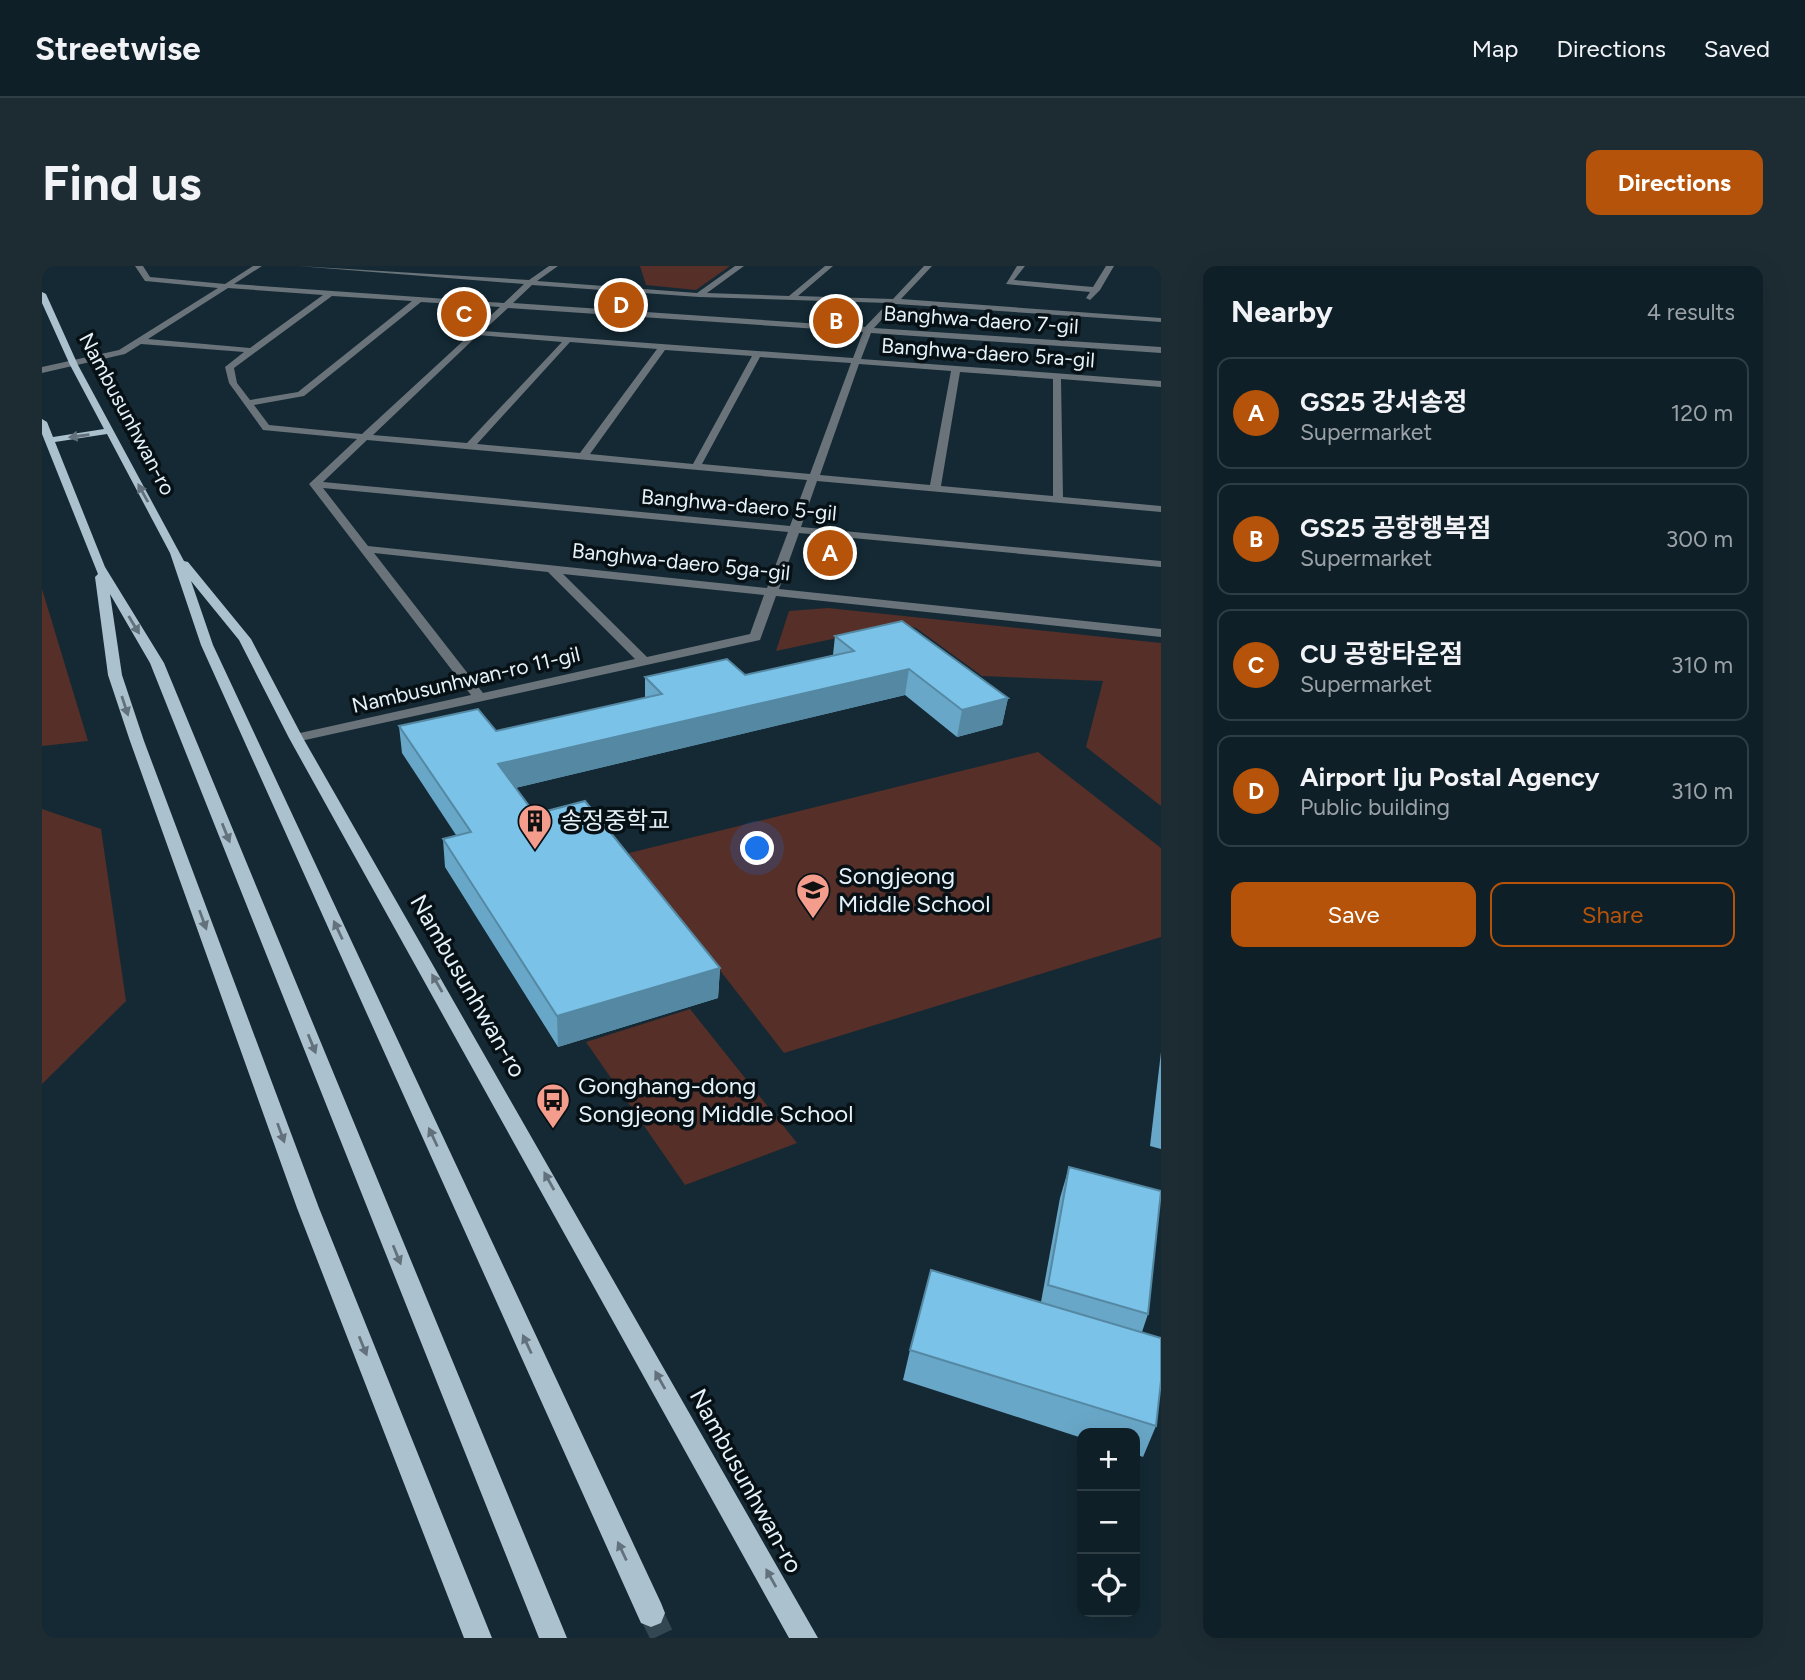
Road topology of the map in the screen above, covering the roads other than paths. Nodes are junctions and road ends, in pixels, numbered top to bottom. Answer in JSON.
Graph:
{"nodes":[{"id":1,"x":139,"y":266,"type":"edge"},
{"id":2,"x":258,"y":266,"type":"edge"},
{"id":3,"x":302,"y":266,"type":"edge"},
{"id":4,"x":554,"y":266,"type":"edge"},
{"id":5,"x":740,"y":266,"type":"edge"},
{"id":6,"x":829,"y":266,"type":"edge"},
{"id":7,"x":929,"y":266,"type":"edge"},
{"id":8,"x":1021,"y":266,"type":"edge"},
{"id":9,"x":1110,"y":266,"type":"edge"},
{"id":10,"x":531,"y":282,"type":"junction"},
{"id":11,"x":224,"y":285,"type":"junction"},
{"id":12,"x":1096,"y":290,"type":"junction"},
{"id":13,"x":332,"y":292,"type":"junction"},
{"id":14,"x":42,"y":294,"type":"edge"},
{"id":15,"x":699,"y":295,"type":"junction"},
{"id":16,"x":421,"y":298,"type":"junction"},
{"id":17,"x":791,"y":298,"type":"junction"},
{"id":18,"x":892,"y":301,"type":"junction"},
{"id":19,"x":510,"y":304,"type":"junction"},
{"id":20,"x":1072,"y":313,"type":"junction"},
{"id":21,"x":1161,"y":320,"type":"edge"},
{"id":22,"x":868,"y":329,"type":"junction"},
{"id":23,"x":478,"y":333,"type":"junction"},
{"id":24,"x":568,"y":340,"type":"junction"},
{"id":25,"x":137,"y":341,"type":"junction"},
{"id":26,"x":663,"y":347,"type":"junction"},
{"id":27,"x":248,"y":350,"type":"junction"},
{"id":28,"x":1161,"y":350,"type":"edge"},
{"id":29,"x":757,"y":354,"type":"junction"},
{"id":30,"x":856,"y":361,"type":"junction"},
{"id":31,"x":74,"y":365,"type":"junction"},
{"id":32,"x":956,"y":368,"type":"junction"},
{"id":33,"x":42,"y":370,"type":"edge"},
{"id":34,"x":1057,"y":376,"type":"junction"},
{"id":35,"x":1161,"y":384,"type":"edge"},
{"id":36,"x":248,"y":403,"type":"junction"},
{"id":37,"x":42,"y":422,"type":"edge"},
{"id":38,"x":109,"y":431,"type":"junction"},
{"id":39,"x":364,"y":438,"type":"junction"},
{"id":40,"x":49,"y":440,"type":"junction"},
{"id":41,"x":469,"y":447,"type":"junction"},
{"id":42,"x":583,"y":457,"type":"junction"},
{"id":43,"x":696,"y":467,"type":"junction"},
{"id":44,"x":813,"y":478,"type":"junction"},
{"id":45,"x":314,"y":484,"type":"junction"},
{"id":46,"x":935,"y":489,"type":"junction"},
{"id":47,"x":1058,"y":499,"type":"junction"},
{"id":48,"x":1161,"y":509,"type":"edge"},
{"id":49,"x":793,"y":530,"type":"junction"},
{"id":50,"x":364,"y":549,"type":"junction"},
{"id":51,"x":176,"y":553,"type":"junction"},
{"id":52,"x":1161,"y":564,"type":"edge"},
{"id":53,"x":99,"y":567,"type":"junction"},
{"id":54,"x":552,"y":569,"type":"junction"},
{"id":55,"x":771,"y":591,"type":"junction"},
{"id":56,"x":1161,"y":633,"type":"edge"},
{"id":57,"x":644,"y":661,"type":"junction"},
{"id":58,"x":479,"y":696,"type":"junction"},
{"id":59,"x":296,"y":738,"type":"junction"},
{"id":60,"x":651,"y":1613,"type":"tunnel mouth"},
{"id":61,"x":478,"y":1638,"type":"edge"},
{"id":62,"x":553,"y":1638,"type":"edge"},
{"id":63,"x":804,"y":1638,"type":"edge"}],
"edges":[{"from":1,"to":11,"type":"street","name":"Banghwa-daero 7-gil"},
{"from":2,"to":11,"type":"street"},
{"from":3,"to":10,"type":"street"},
{"from":4,"to":10,"type":"street"},
{"from":5,"to":15,"type":"street"},
{"from":6,"to":17,"type":"street"},
{"from":7,"to":18,"type":"street","name":"Nambusunhwan-ro 11-gil"},
{"from":8,"to":12,"type":"street"},
{"from":9,"to":12,"type":"street"},
{"from":10,"to":15,"type":"street"},
{"from":10,"to":19,"type":"street"},
{"from":11,"to":13,"type":"street","name":"Banghwa-daero 7-gil"},
{"from":11,"to":25,"type":"street"},
{"from":12,"to":20,"type":"street"},
{"from":13,"to":16,"type":"street","name":"Banghwa-daero 7-gil"},
{"from":13,"to":27,"type":"street"},
{"from":14,"to":31,"type":"main road","name":"Nambusunhwan-ro"},
{"from":15,"to":17,"type":"street"},
{"from":16,"to":19,"type":"street","name":"Banghwa-daero 7-gil"},
{"from":16,"to":36,"type":"street"},
{"from":17,"to":18,"type":"street"},
{"from":18,"to":20,"type":"street"},
{"from":18,"to":22,"type":"street","name":"Nambusunhwan-ro 11-gil"},
{"from":19,"to":22,"type":"street","name":"Banghwa-daero 7-gil"},
{"from":19,"to":23,"type":"street"},
{"from":20,"to":21,"type":"street"},
{"from":22,"to":28,"type":"street","name":"Banghwa-daero 7-gil"},
{"from":22,"to":30,"type":"street","name":"Nambusunhwan-ro 11-gil"},
{"from":23,"to":24,"type":"street","name":"Banghwa-daero 5ra-gil"},
{"from":23,"to":39,"type":"street"},
{"from":24,"to":26,"type":"street","name":"Banghwa-daero 5ra-gil"},
{"from":24,"to":41,"type":"street"},
{"from":25,"to":27,"type":"street"},
{"from":25,"to":31,"type":"street"},
{"from":26,"to":29,"type":"street","name":"Banghwa-daero 5ra-gil"},
{"from":26,"to":42,"type":"street"},
{"from":27,"to":36,"type":"street"},
{"from":29,"to":30,"type":"street","name":"Banghwa-daero 5ra-gil"},
{"from":29,"to":43,"type":"street"},
{"from":30,"to":32,"type":"street","name":"Banghwa-daero 5ra-gil"},
{"from":30,"to":44,"type":"street","name":"Nambusunhwan-ro 11-gil"},
{"from":31,"to":33,"type":"street"},
{"from":31,"to":38,"type":"main road","name":"Nambusunhwan-ro"},
{"from":32,"to":34,"type":"street","name":"Banghwa-daero 5ra-gil"},
{"from":32,"to":46,"type":"street"},
{"from":34,"to":35,"type":"street","name":"Banghwa-daero 5ra-gil"},
{"from":34,"to":47,"type":"street"},
{"from":36,"to":39,"type":"street"},
{"from":37,"to":40,"type":"main road"},
{"from":38,"to":40,"type":"main road","one_way":true},
{"from":51,"to":38,"type":"main road","name":"Nambusunhwan-ro","one_way":true},
{"from":39,"to":41,"type":"street"},
{"from":39,"to":45,"type":"street"},
{"from":40,"to":53,"type":"main road"},
{"from":41,"to":42,"type":"street"},
{"from":42,"to":43,"type":"street"},
{"from":43,"to":44,"type":"street"},
{"from":44,"to":46,"type":"street"},
{"from":44,"to":49,"type":"street","name":"Nambusunhwan-ro 11-gil"},
{"from":45,"to":49,"type":"street","name":"Banghwa-daero 5-gil"},
{"from":45,"to":50,"type":"street"},
{"from":46,"to":47,"type":"street"},
{"from":47,"to":48,"type":"street"},
{"from":49,"to":52,"type":"street","name":"Banghwa-daero 5-gil"},
{"from":49,"to":55,"type":"street","name":"Nambusunhwan-ro 11-gil"},
{"from":50,"to":54,"type":"street","name":"Banghwa-daero 5ga-gil"},
{"from":50,"to":58,"type":"street"},
{"from":51,"to":59,"type":"main road","name":"Nambusunhwan-ro"},
{"from":60,"to":51,"type":"main road","name":"Nambusunhwan-ro","one_way":true},
{"from":53,"to":61,"type":"main road","one_way":true},
{"from":53,"to":62,"type":"main road","one_way":true},
{"from":54,"to":55,"type":"street","name":"Banghwa-daero 5ga-gil"},
{"from":54,"to":57,"type":"street","name":"Nambusunhwan-ro 11-gil"},
{"from":55,"to":56,"type":"street","name":"Banghwa-daero 5ga-gil"},
{"from":55,"to":57,"type":"street","name":"Nambusunhwan-ro 11-gil"},
{"from":57,"to":58,"type":"street","name":"Nambusunhwan-ro 11-gil"},
{"from":58,"to":59,"type":"street","name":"Nambusunhwan-ro 11-gil"},
{"from":63,"to":59,"type":"main road","name":"Nambusunhwan-ro","one_way":true}]}
